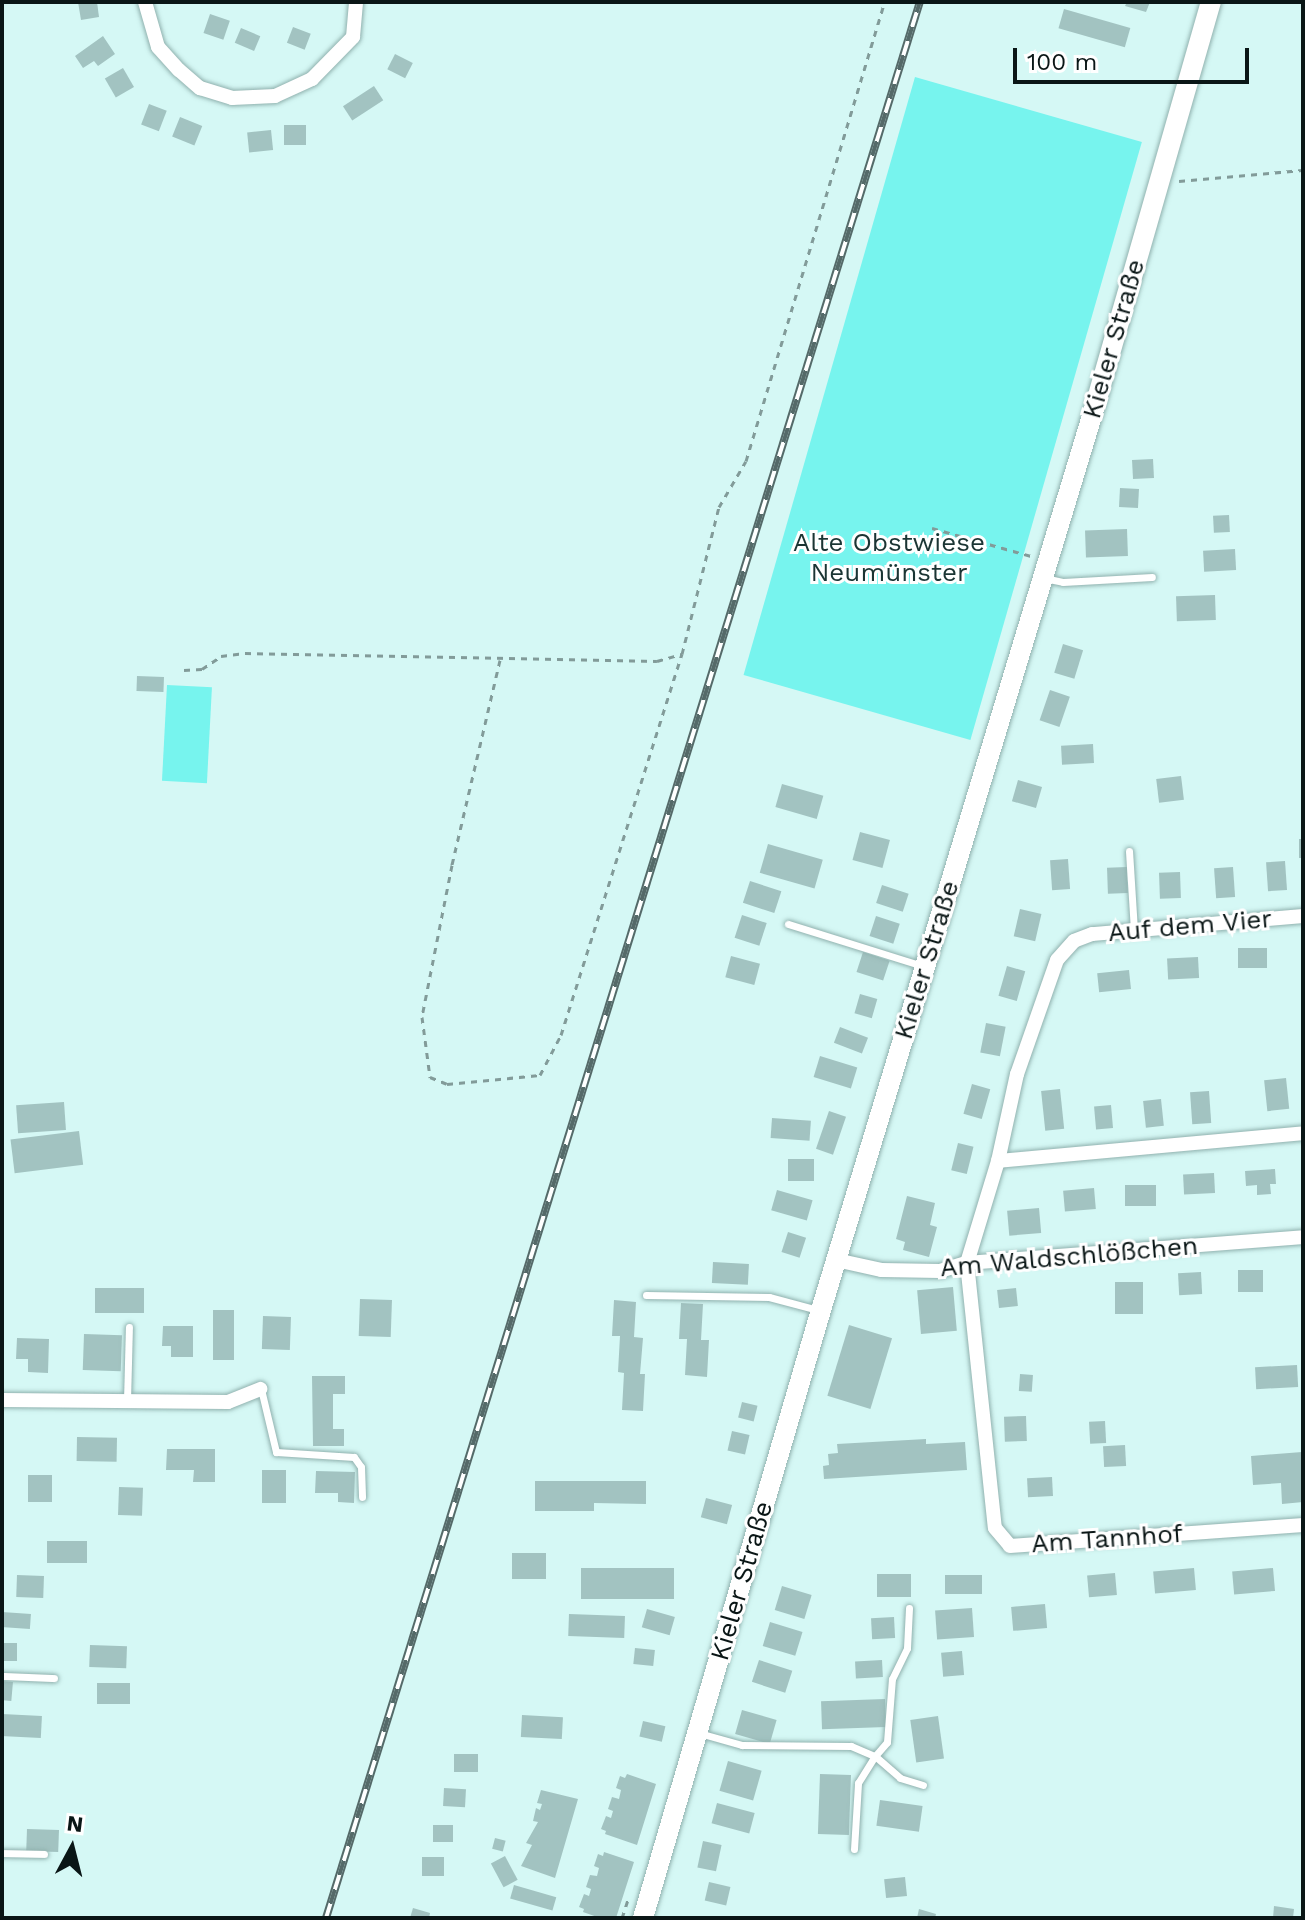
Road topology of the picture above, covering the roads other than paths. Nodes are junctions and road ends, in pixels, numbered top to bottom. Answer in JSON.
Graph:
{"nodes":[{"id":1,"x":145,"y":2,"type":"edge"},
{"id":2,"x":356,"y":2,"type":"edge"},
{"id":3,"x":1211,"y":2,"type":"edge"},
{"id":4,"x":1042,"y":577,"type":"junction"},
{"id":5,"x":1152,"y":577,"type":"dead end"},
{"id":6,"x":1129,"y":851,"type":"dead end"},
{"id":7,"x":1303,"y":916,"type":"edge"},
{"id":8,"x":788,"y":924,"type":"dead end"},
{"id":9,"x":1134,"y":930,"type":"junction"},
{"id":10,"x":925,"y":966,"type":"junction"},
{"id":11,"x":1303,"y":1133,"type":"edge"},
{"id":12,"x":998,"y":1161,"type":"junction"},
{"id":13,"x":1303,"y":1237,"type":"edge"},
{"id":14,"x":836,"y":1260,"type":"junction"},
{"id":15,"x":967,"y":1263,"type":"junction"},
{"id":16,"x":646,"y":1295,"type":"dead end"},
{"id":17,"x":821,"y":1310,"type":"junction"},
{"id":18,"x":129,"y":1327,"type":"dead end"},
{"id":19,"x":261,"y":1389,"type":"joint"},
{"id":20,"x":2,"y":1400,"type":"edge"},
{"id":21,"x":127,"y":1401,"type":"junction"},
{"id":22,"x":362,"y":1497,"type":"dead end"},
{"id":23,"x":1303,"y":1525,"type":"edge"},
{"id":24,"x":909,"y":1608,"type":"dead end"},
{"id":25,"x":2,"y":1676,"type":"edge"},
{"id":26,"x":54,"y":1678,"type":"dead end"},
{"id":27,"x":697,"y":1733,"type":"junction"},
{"id":28,"x":875,"y":1756,"type":"junction"},
{"id":29,"x":923,"y":1785,"type":"dead end"},
{"id":30,"x":854,"y":1849,"type":"dead end"},
{"id":31,"x":2,"y":1853,"type":"edge"},
{"id":32,"x":44,"y":1854,"type":"dead end"},
{"id":33,"x":643,"y":1918,"type":"edge"}],
"edges":[{"from":1,"to":2,"type":"street"},
{"from":3,"to":4,"type":"main road","name":"Kieler Straße"},
{"from":4,"to":5,"type":"lane"},
{"from":4,"to":10,"type":"main road","name":"Kieler Straße"},
{"from":6,"to":9,"type":"lane"},
{"from":7,"to":9,"type":"street","name":"Auf dem Vier"},
{"from":8,"to":10,"type":"lane"},
{"from":9,"to":12,"type":"street","name":"Auf dem Vier"},
{"from":10,"to":14,"type":"main road","name":"Kieler Straße"},
{"from":11,"to":12,"type":"street"},
{"from":12,"to":15,"type":"street","name":"Auf dem Vier"},
{"from":13,"to":15,"type":"street","name":"Am Waldschlößchen"},
{"from":14,"to":15,"type":"street","name":"Am Waldschlößchen"},
{"from":14,"to":17,"type":"main road","name":"Kieler Straße"},
{"from":15,"to":23,"type":"street","name":"Am Tannhof"},
{"from":16,"to":17,"type":"lane"},
{"from":17,"to":27,"type":"main road","name":"Kieler Straße"},
{"from":18,"to":21,"type":"lane"},
{"from":19,"to":21,"type":"street"},
{"from":19,"to":22,"type":"lane"},
{"from":20,"to":21,"type":"street"},
{"from":24,"to":28,"type":"lane"},
{"from":25,"to":26,"type":"lane"},
{"from":27,"to":28,"type":"lane"},
{"from":27,"to":33,"type":"main road","name":"Kieler Straße"},
{"from":28,"to":29,"type":"lane"},
{"from":28,"to":30,"type":"lane"},
{"from":31,"to":32,"type":"lane"}]}
